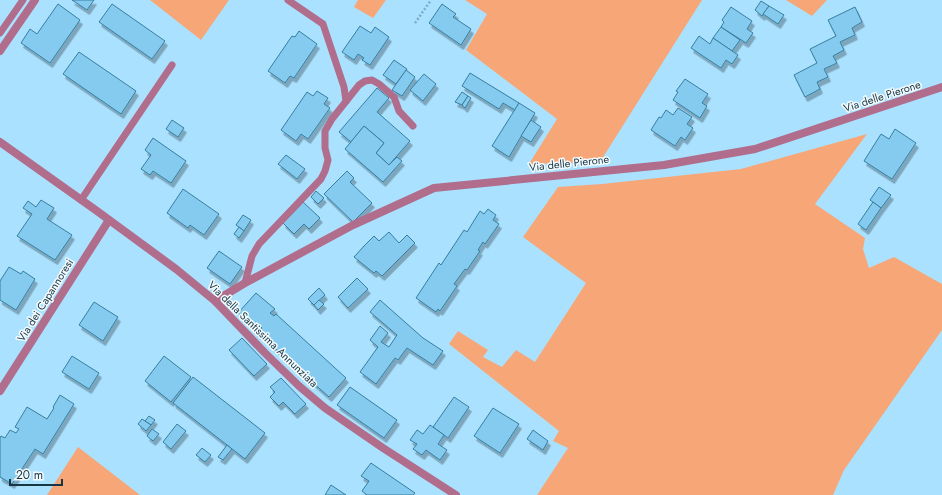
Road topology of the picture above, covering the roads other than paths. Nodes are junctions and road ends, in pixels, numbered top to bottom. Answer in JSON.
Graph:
{"nodes":[{"id":1,"x":23,"y":0,"type":"edge"},
{"id":2,"x":34,"y":0,"type":"edge"},
{"id":3,"x":288,"y":0,"type":"edge"},
{"id":4,"x":0,"y":33,"type":"edge"},
{"id":5,"x":0,"y":52,"type":"edge"},
{"id":6,"x":172,"y":65,"type":"dead end"},
{"id":7,"x":942,"y":87,"type":"edge"},
{"id":8,"x":346,"y":101,"type":"junction"},
{"id":9,"x":413,"y":126,"type":"dead end"},
{"id":10,"x":0,"y":142,"type":"edge"},
{"id":11,"x":81,"y":200,"type":"junction"},
{"id":12,"x":109,"y":220,"type":"junction"},
{"id":13,"x":245,"y":283,"type":"junction"},
{"id":14,"x":215,"y":301,"type":"junction"},
{"id":15,"x":0,"y":391,"type":"edge"},
{"id":16,"x":456,"y":495,"type":"edge"}],
"edges":[{"from":1,"to":4,"type":"lane"},
{"from":2,"to":5,"type":"street"},
{"from":3,"to":8,"type":"lane"},
{"from":6,"to":11,"type":"lane"},
{"from":7,"to":13,"type":"street","name":"Via delle Pierone"},
{"from":8,"to":9,"type":"lane"},
{"from":8,"to":13,"type":"lane"},
{"from":10,"to":11,"type":"street","name":"Via della Santissima Annunziata"},
{"from":11,"to":12,"type":"street","name":"Via della Santissima Annunziata"},
{"from":12,"to":14,"type":"street","name":"Via della Santissima Annunziata"},
{"from":12,"to":15,"type":"street","name":"Via dei Capannoresi"},
{"from":13,"to":14,"type":"street","name":"Via delle Pierone"},
{"from":14,"to":16,"type":"street","name":"Via della Santissima Annunziata"}]}
